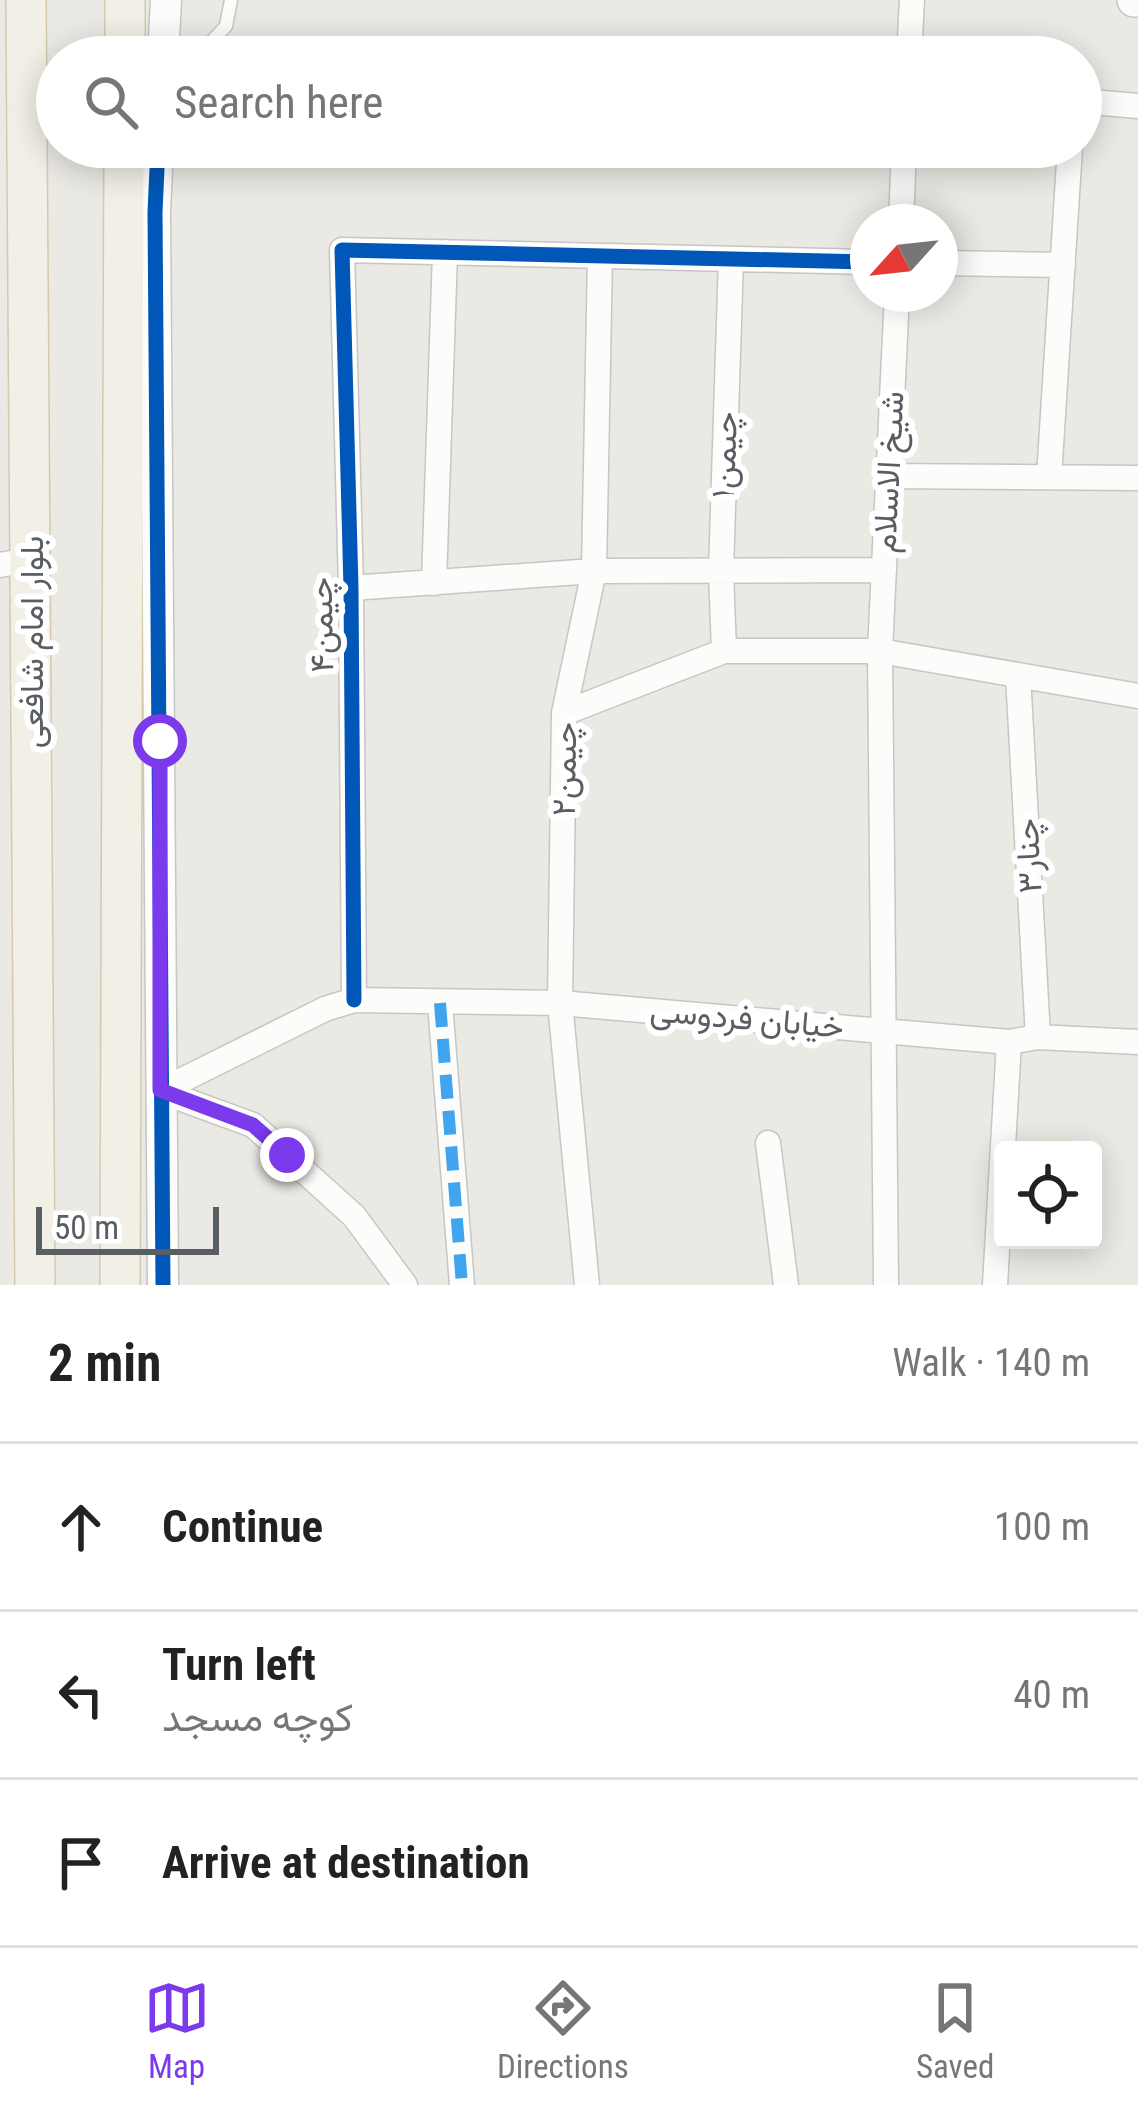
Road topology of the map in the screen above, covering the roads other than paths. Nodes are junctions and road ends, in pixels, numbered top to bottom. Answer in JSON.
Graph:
{"nodes":[{"id":1,"x":26,"y":0,"type":"edge"},
{"id":2,"x":125,"y":0,"type":"edge"},
{"id":3,"x":166,"y":0,"type":"edge"},
{"id":4,"x":231,"y":0,"type":"edge"},
{"id":5,"x":912,"y":0,"type":"edge"},
{"id":6,"x":125,"y":36,"type":"edge"},
{"id":7,"x":164,"y":36,"type":"edge"},
{"id":8,"x":217,"y":36,"type":"edge"},
{"id":9,"x":910,"y":36,"type":"edge"},
{"id":10,"x":1102,"y":102,"type":"edge"},
{"id":11,"x":1138,"y":106,"type":"edge"},
{"id":12,"x":124,"y":168,"type":"edge"},
{"id":13,"x":157,"y":168,"type":"edge"},
{"id":14,"x":903,"y":168,"type":"edge"},
{"id":15,"x":1069,"y":168,"type":"edge"},
{"id":16,"x":902,"y":204,"type":"edge"},
{"id":17,"x":445,"y":252,"type":"junction"},
{"id":18,"x":600,"y":256,"type":"junction"},
{"id":19,"x":730,"y":259,"type":"junction"},
{"id":20,"x":850,"y":262,"type":"edge"},
{"id":21,"x":958,"y":263,"type":"edge"},
{"id":22,"x":1063,"y":265,"type":"junction"},
{"id":23,"x":896,"y":312,"type":"edge"},
{"id":24,"x":888,"y":476,"type":"junction"},
{"id":25,"x":1049,"y":477,"type":"junction"},
{"id":26,"x":1138,"y":478,"type":"edge"},
{"id":27,"x":15,"y":563,"type":"edge"},
{"id":28,"x":884,"y":570,"type":"junction"},
{"id":29,"x":721,"y":571,"type":"junction"},
{"id":30,"x":594,"y":572,"type":"junction"},
{"id":31,"x":434,"y":583,"type":"junction"},
{"id":32,"x":351,"y":588,"type":"junction"},
{"id":33,"x":724,"y":651,"type":"junction"},
{"id":34,"x":880,"y":651,"type":"junction"},
{"id":35,"x":1018,"y":675,"type":"junction"},
{"id":36,"x":1138,"y":696,"type":"edge"},
{"id":37,"x":564,"y":712,"type":"junction"},
{"id":38,"x":354,"y":1000,"type":"junction"},
{"id":39,"x":440,"y":1003,"type":"junction"},
{"id":40,"x":560,"y":1003,"type":"junction"},
{"id":41,"x":882,"y":1030,"type":"junction"},
{"id":42,"x":1038,"y":1037,"type":"junction"},
{"id":43,"x":1009,"y":1042,"type":"junction"},
{"id":44,"x":1138,"y":1042,"type":"edge"},
{"id":45,"x":160,"y":1090,"type":"junction"},
{"id":46,"x":768,"y":1143,"type":"dead end"},
{"id":47,"x":35,"y":1285,"type":"edge"},
{"id":48,"x":120,"y":1285,"type":"edge"},
{"id":49,"x":163,"y":1285,"type":"edge"},
{"id":50,"x":405,"y":1285,"type":"edge"},
{"id":51,"x":462,"y":1285,"type":"edge"},
{"id":52,"x":587,"y":1285,"type":"edge"},
{"id":53,"x":785,"y":1285,"type":"edge"},
{"id":54,"x":886,"y":1285,"type":"edge"},
{"id":55,"x":995,"y":1285,"type":"edge"}],
"edges":[{"from":1,"to":27,"type":"main road","name":"بلوار امام شافعی"},
{"from":2,"to":6,"type":"main road"},
{"from":3,"to":7,"type":"street"},
{"from":4,"to":8,"type":"lane"},
{"from":5,"to":9,"type":"street"},
{"from":10,"to":11,"type":"street"},
{"from":12,"to":48,"type":"main road"},
{"from":13,"to":45,"type":"street"},
{"from":14,"to":16,"type":"street"},
{"from":15,"to":22,"type":"street"},
{"from":17,"to":18,"type":"street"},
{"from":17,"to":31,"type":"street"},
{"from":17,"to":32,"type":"street","name":"چیمن۴"},
{"from":18,"to":19,"type":"street"},
{"from":18,"to":30,"type":"street","name":"چیمن۲"},
{"from":19,"to":20,"type":"street"},
{"from":19,"to":29,"type":"street","name":"چیمن۱"},
{"from":21,"to":22,"type":"street"},
{"from":22,"to":25,"type":"street"},
{"from":23,"to":24,"type":"street","name":"شیخ الاسلام"},
{"from":24,"to":25,"type":"street"},
{"from":24,"to":28,"type":"street","name":"شیخ الاسلام"},
{"from":25,"to":26,"type":"street"},
{"from":27,"to":47,"type":"main road","name":"بلوار امام شافعی"},
{"from":28,"to":29,"type":"street"},
{"from":28,"to":34,"type":"street","name":"شیخ الاسلام"},
{"from":29,"to":30,"type":"street"},
{"from":29,"to":33,"type":"street","name":"چیمن۱"},
{"from":30,"to":31,"type":"street"},
{"from":30,"to":37,"type":"street","name":"چیمن۲"},
{"from":31,"to":32,"type":"street"},
{"from":32,"to":38,"type":"street","name":"چیمن۴"},
{"from":33,"to":34,"type":"street"},
{"from":33,"to":37,"type":"street"},
{"from":34,"to":35,"type":"street"},
{"from":34,"to":41,"type":"street","name":"شیخ الاسلام"},
{"from":35,"to":36,"type":"street"},
{"from":35,"to":42,"type":"street","name":"چنار۳"},
{"from":37,"to":40,"type":"street","name":"چیمن۲"},
{"from":38,"to":39,"type":"street","name":"خیابان فردوسی"},
{"from":38,"to":45,"type":"street"},
{"from":39,"to":40,"type":"street","name":"خیابان فردوسی"},
{"from":39,"to":51,"type":"street"},
{"from":40,"to":41,"type":"street","name":"خیابان فردوسی"},
{"from":40,"to":52,"type":"street","name":"چیمن۲"},
{"from":41,"to":43,"type":"street","name":"خیابان فردوسی"},
{"from":41,"to":54,"type":"street","name":"شیخ الاسلام"},
{"from":42,"to":43,"type":"street","name":"خیابان فردوسی"},
{"from":42,"to":44,"type":"street","name":"خیابان فردوسی"},
{"from":43,"to":55,"type":"street"},
{"from":45,"to":49,"type":"street"},
{"from":45,"to":50,"type":"street"},
{"from":46,"to":53,"type":"street"}]}
